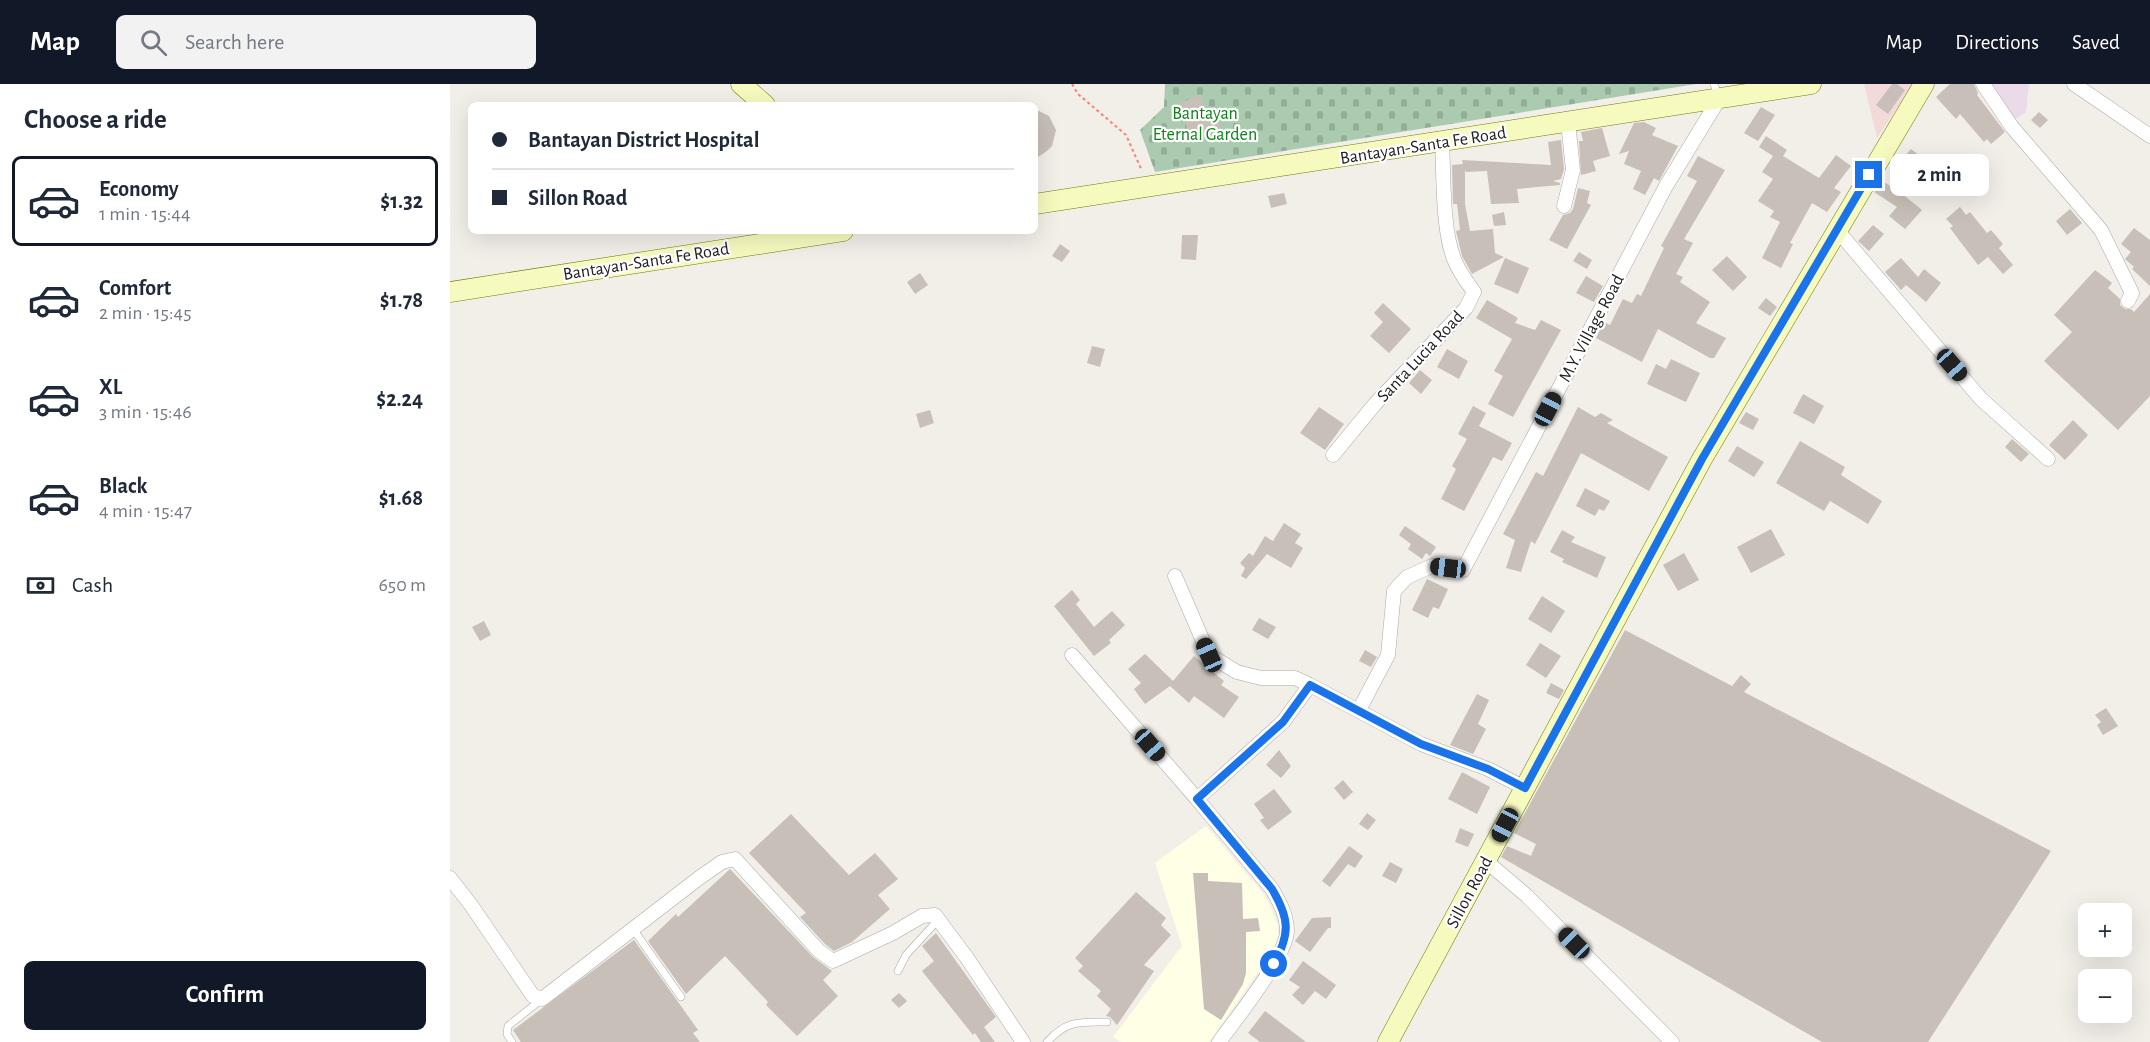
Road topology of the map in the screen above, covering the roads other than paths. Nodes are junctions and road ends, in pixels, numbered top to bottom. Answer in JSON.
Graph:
{"nodes":[{"id":1,"x":741,"y":84,"type":"edge"},
{"id":2,"x":1811,"y":84,"type":"edge"},
{"id":3,"x":1924,"y":84,"type":"edge"},
{"id":4,"x":1983,"y":84,"type":"edge"},
{"id":5,"x":2074,"y":84,"type":"edge"},
{"id":6,"x":1716,"y":91,"type":"edge"},
{"id":7,"x":762,"y":102,"type":"edge"},
{"id":8,"x":1568,"y":122,"type":"junction"},
{"id":9,"x":2150,"y":136,"type":"edge"},
{"id":10,"x":1442,"y":142,"type":"junction"},
{"id":11,"x":1038,"y":204,"type":"edge"},
{"id":12,"x":1564,"y":206,"type":"dead end"},
{"id":13,"x":1837,"y":230,"type":"junction"},
{"id":14,"x":823,"y":234,"type":"edge"},
{"id":15,"x":450,"y":292,"type":"edge"},
{"id":16,"x":2128,"y":301,"type":"dead end"},
{"id":17,"x":1333,"y":455,"type":"dead end"},
{"id":18,"x":2048,"y":459,"type":"dead end"},
{"id":19,"x":1174,"y":576,"type":"dead end"},
{"id":20,"x":1072,"y":656,"type":"dead end"},
{"id":21,"x":1310,"y":685,"type":"junction"},
{"id":22,"x":1359,"y":710,"type":"junction"},
{"id":23,"x":1525,"y":788,"type":"junction"},
{"id":24,"x":1197,"y":799,"type":"junction"},
{"id":25,"x":1485,"y":861,"type":"junction"},
{"id":26,"x":450,"y":878,"type":"edge"},
{"id":27,"x":938,"y":920,"type":"junction"},
{"id":28,"x":633,"y":929,"type":"junction"},
{"id":29,"x":898,"y":971,"type":"dead end"},
{"id":30,"x":681,"y":997,"type":"dead end"},
{"id":31,"x":542,"y":999,"type":"junction"},
{"id":32,"x":1107,"y":1022,"type":"dead end"},
{"id":33,"x":512,"y":1042,"type":"edge"},
{"id":34,"x":1023,"y":1042,"type":"edge"},
{"id":35,"x":1047,"y":1042,"type":"edge"},
{"id":36,"x":1219,"y":1042,"type":"edge"},
{"id":37,"x":1388,"y":1042,"type":"edge"},
{"id":38,"x":1672,"y":1042,"type":"edge"}],
"edges":[{"from":1,"to":7,"type":"main road"},
{"from":2,"to":6,"type":"main road","name":"Bantayan-Santa Fe Road"},
{"from":3,"to":13,"type":"main road","name":"Sillon Road"},
{"from":4,"to":16,"type":"street"},
{"from":5,"to":9,"type":"street"},
{"from":6,"to":8,"type":"main road","name":"Bantayan-Santa Fe Road"},
{"from":6,"to":22,"type":"street","name":"M.Y. Village Road"},
{"from":8,"to":10,"type":"main road","name":"Bantayan-Santa Fe Road"},
{"from":8,"to":12,"type":"street"},
{"from":10,"to":11,"type":"main road","name":"Bantayan-Santa Fe Road"},
{"from":10,"to":17,"type":"street","name":"Santa Lucia Road"},
{"from":13,"to":18,"type":"street"},
{"from":13,"to":23,"type":"main road","name":"Sillon Road"},
{"from":14,"to":15,"type":"main road","name":"Bantayan-Santa Fe Road"},
{"from":19,"to":21,"type":"street"},
{"from":20,"to":24,"type":"street"},
{"from":21,"to":22,"type":"street"},
{"from":21,"to":24,"type":"street"},
{"from":22,"to":23,"type":"street"},
{"from":23,"to":25,"type":"main road","name":"Sillon Road"},
{"from":24,"to":36,"type":"street"},
{"from":25,"to":37,"type":"main road","name":"Sillon Road"},
{"from":25,"to":38,"type":"street"},
{"from":26,"to":31,"type":"street"},
{"from":27,"to":28,"type":"street"},
{"from":27,"to":29,"type":"lane"},
{"from":27,"to":34,"type":"street"},
{"from":28,"to":30,"type":"lane"},
{"from":28,"to":31,"type":"street"},
{"from":31,"to":33,"type":"lane"},
{"from":32,"to":35,"type":"lane"}]}
